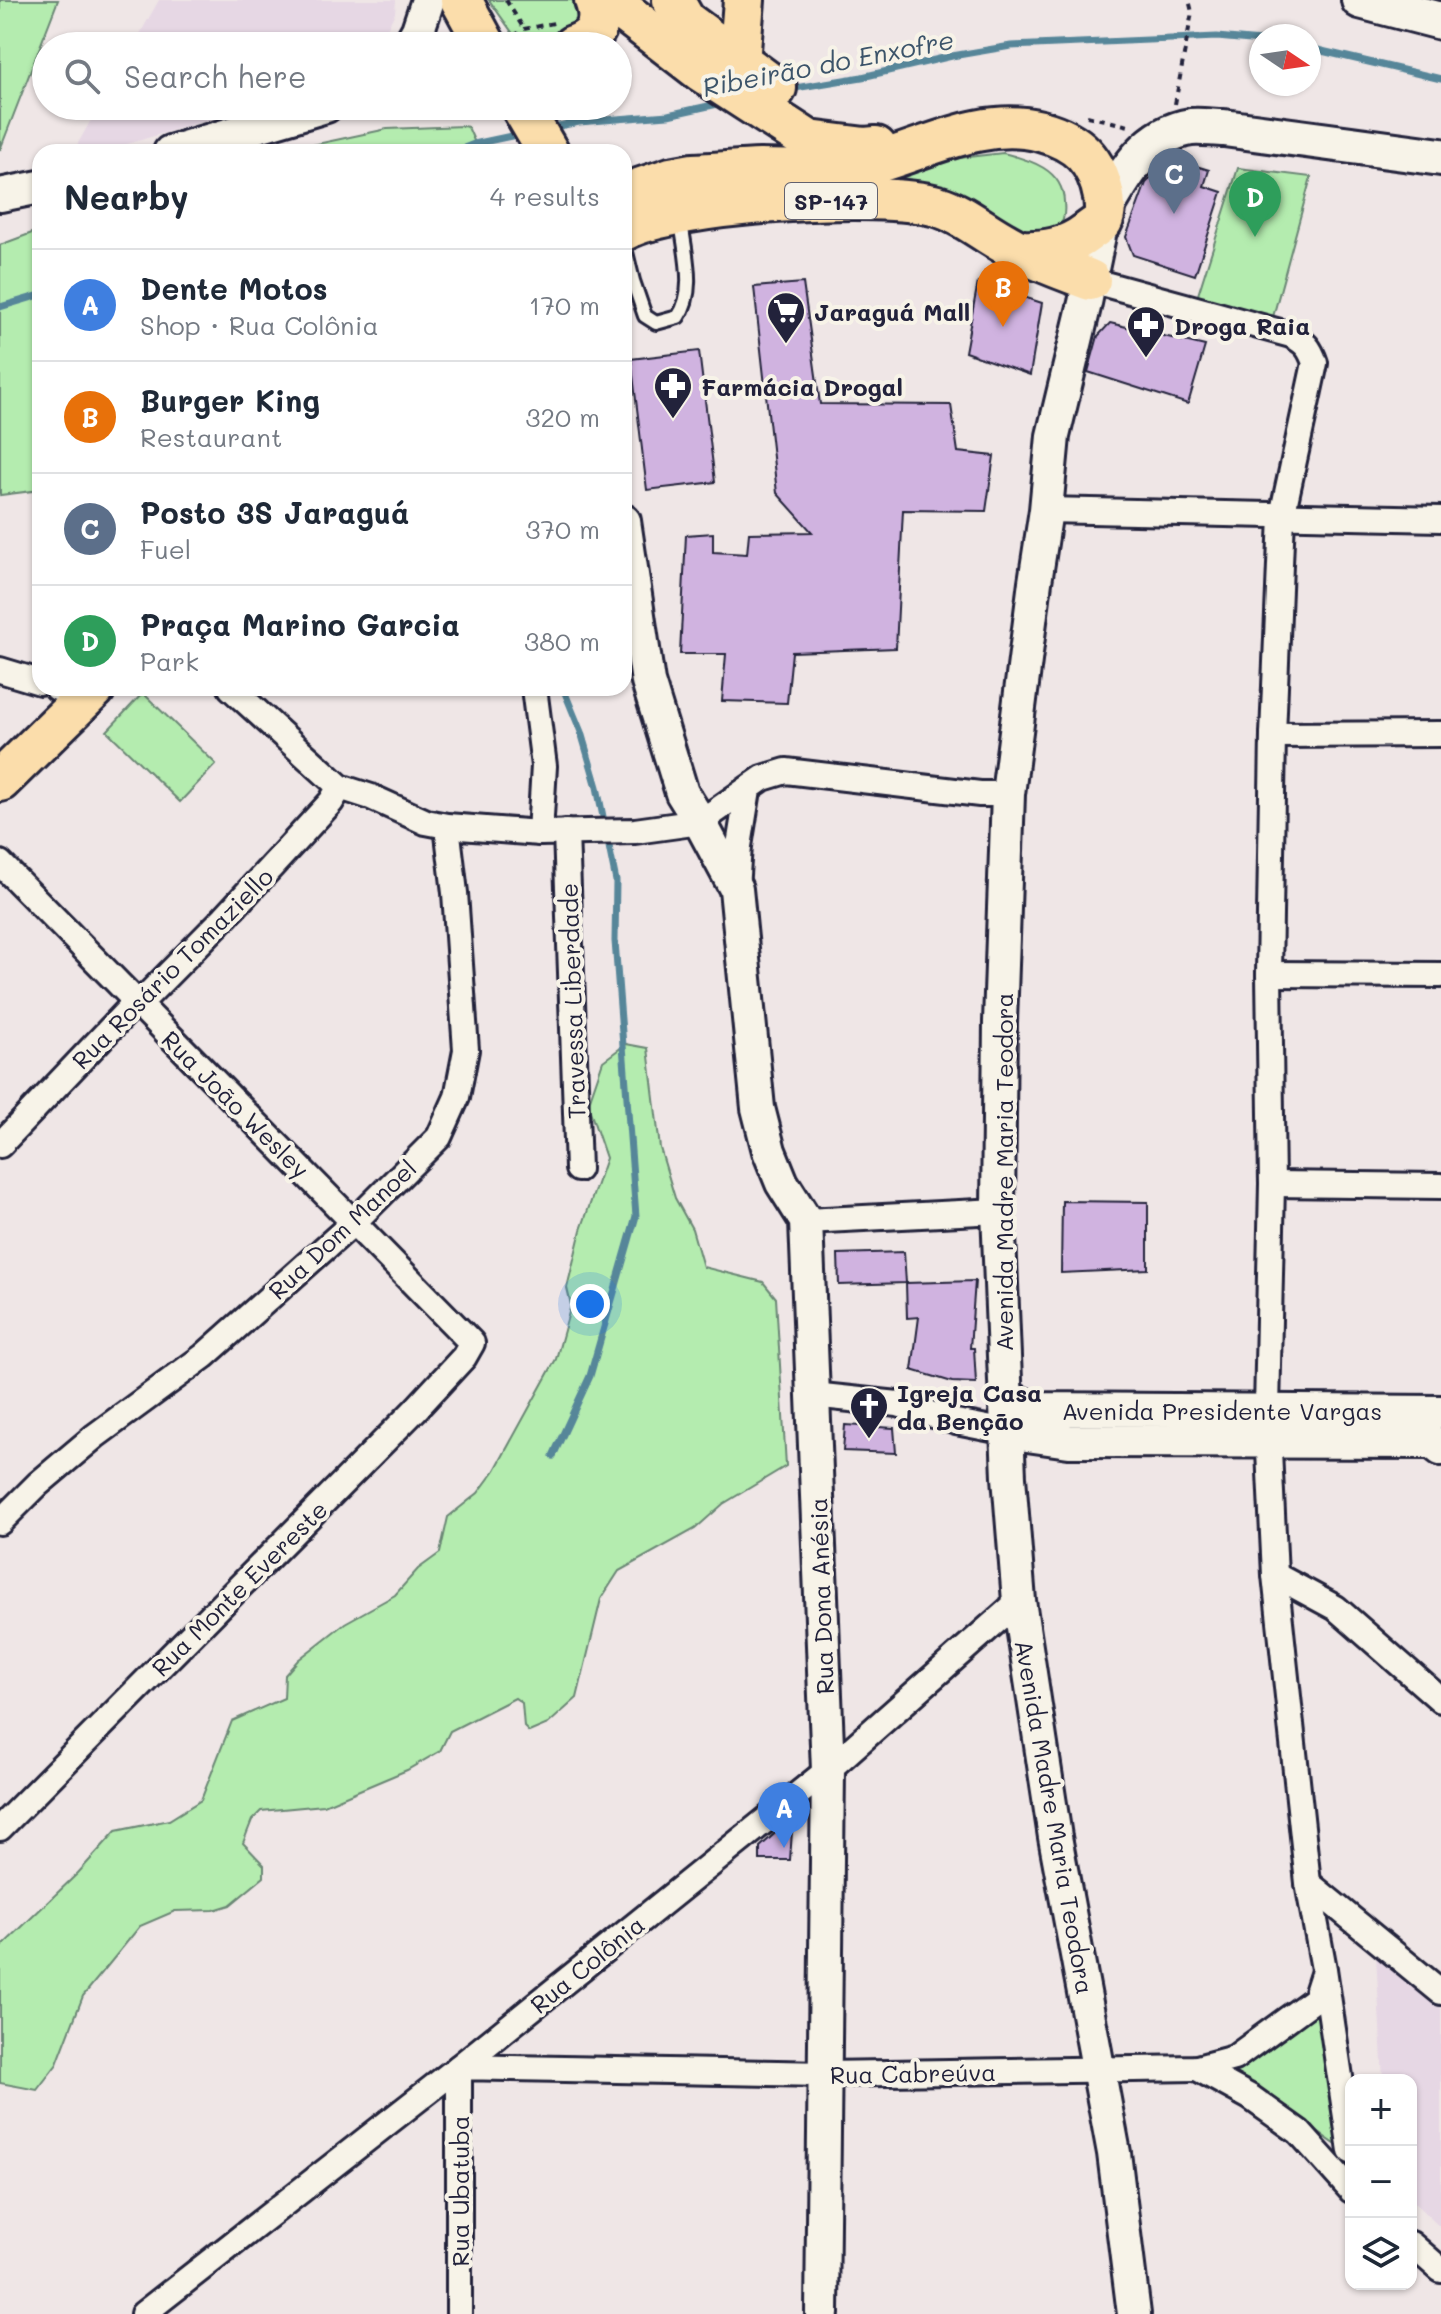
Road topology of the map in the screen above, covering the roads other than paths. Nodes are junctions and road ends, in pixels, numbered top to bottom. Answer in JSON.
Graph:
{"nodes":[{"id":1,"x":428,"y":0,"type":"edge"},
{"id":2,"x":461,"y":0,"type":"edge"},
{"id":3,"x":595,"y":0,"type":"edge"},
{"id":4,"x":609,"y":0,"type":"edge"},
{"id":5,"x":673,"y":0,"type":"edge"},
{"id":6,"x":744,"y":0,"type":"edge"},
{"id":7,"x":1360,"y":0,"type":"edge"},
{"id":8,"x":1441,"y":21,"type":"edge"},
{"id":9,"x":417,"y":32,"type":"edge"},
{"id":10,"x":488,"y":32,"type":"edge"},
{"id":11,"x":595,"y":32,"type":"edge"},
{"id":12,"x":746,"y":69,"type":"junction"},
{"id":13,"x":279,"y":120,"type":"edge"},
{"id":14,"x":529,"y":120,"type":"edge"},
{"id":15,"x":937,"y":140,"type":"junction"},
{"id":16,"x":197,"y":144,"type":"edge"},
{"id":17,"x":543,"y":144,"type":"edge"},
{"id":18,"x":865,"y":148,"type":"junction"},
{"id":19,"x":1441,"y":157,"type":"edge"},
{"id":20,"x":32,"y":189,"type":"edge"},
{"id":21,"x":632,"y":191,"type":"edge"},
{"id":22,"x":0,"y":195,"type":"edge"},
{"id":23,"x":680,"y":213,"type":"junction"},
{"id":24,"x":1104,"y":214,"type":"junction"},
{"id":25,"x":632,"y":228,"type":"edge"},
{"id":26,"x":1019,"y":251,"type":"junction"},
{"id":27,"x":632,"y":277,"type":"edge"},
{"id":28,"x":1090,"y":280,"type":"junction"},
{"id":29,"x":1046,"y":510,"type":"junction"},
{"id":30,"x":1282,"y":516,"type":"junction"},
{"id":31,"x":1441,"y":519,"type":"edge"},
{"id":32,"x":632,"y":575,"type":"edge"},
{"id":33,"x":0,"y":670,"type":"edge"},
{"id":34,"x":32,"y":680,"type":"edge"},
{"id":35,"x":75,"y":696,"type":"edge"},
{"id":36,"x":240,"y":696,"type":"edge"},
{"id":37,"x":535,"y":696,"type":"edge"},
{"id":38,"x":1441,"y":734,"type":"edge"},
{"id":39,"x":1273,"y":735,"type":"junction"},
{"id":40,"x":0,"y":781,"type":"edge"},
{"id":41,"x":340,"y":787,"type":"junction"},
{"id":42,"x":748,"y":790,"type":"junction"},
{"id":43,"x":1008,"y":794,"type":"junction"},
{"id":44,"x":700,"y":822,"type":"junction"},
{"id":45,"x":447,"y":826,"type":"junction"},
{"id":46,"x":575,"y":832,"type":"junction"},
{"id":47,"x":540,"y":833,"type":"junction"},
{"id":48,"x":0,"y":863,"type":"edge"},
{"id":49,"x":736,"y":889,"type":"junction"},
{"id":50,"x":1269,"y":974,"type":"junction"},
{"id":51,"x":1441,"y":975,"type":"edge"},
{"id":52,"x":138,"y":1005,"type":"junction"},
{"id":53,"x":0,"y":1145,"type":"edge"},
{"id":54,"x":578,"y":1169,"type":"dead end"},
{"id":55,"x":1272,"y":1184,"type":"junction"},
{"id":56,"x":1441,"y":1186,"type":"edge"},
{"id":57,"x":998,"y":1211,"type":"junction"},
{"id":58,"x":806,"y":1221,"type":"junction"},
{"id":59,"x":353,"y":1223,"type":"junction"},
{"id":60,"x":472,"y":1343,"type":"joint"},
{"id":61,"x":813,"y":1395,"type":"junction"},
{"id":62,"x":1006,"y":1397,"type":"junction"},
{"id":63,"x":1441,"y":1412,"type":"edge"},
{"id":64,"x":1268,"y":1425,"type":"junction"},
{"id":65,"x":1007,"y":1432,"type":"junction"},
{"id":66,"x":1441,"y":1449,"type":"edge"},
{"id":67,"x":0,"y":1522,"type":"edge"},
{"id":68,"x":1275,"y":1575,"type":"junction"},
{"id":69,"x":1019,"y":1601,"type":"junction"},
{"id":70,"x":1441,"y":1700,"type":"edge"},
{"id":71,"x":828,"y":1770,"type":"junction"},
{"id":72,"x":0,"y":1828,"type":"edge"},
{"id":73,"x":1308,"y":1883,"type":"junction"},
{"id":74,"x":1324,"y":1969,"type":"junction"},
{"id":75,"x":1441,"y":1992,"type":"edge"},
{"id":76,"x":459,"y":2067,"type":"junction"},
{"id":77,"x":1197,"y":2068,"type":"junction"},
{"id":78,"x":1100,"y":2071,"type":"junction"},
{"id":79,"x":825,"y":2074,"type":"junction"},
{"id":80,"x":1350,"y":2146,"type":"edge"},
{"id":81,"x":1345,"y":2183,"type":"edge"},
{"id":82,"x":1417,"y":2249,"type":"edge"},
{"id":83,"x":1441,"y":2270,"type":"edge"},
{"id":84,"x":1141,"y":2308,"type":"edge"},
{"id":85,"x":143,"y":2314,"type":"edge"},
{"id":86,"x":459,"y":2314,"type":"edge"},
{"id":87,"x":822,"y":2314,"type":"edge"}],
"edges":[{"from":1,"to":9,"type":"street"},
{"from":2,"to":10,"type":"main road"},
{"from":3,"to":11,"type":"main road"},
{"from":4,"to":18,"type":"main road"},
{"from":5,"to":12,"type":"main road"},
{"from":6,"to":12,"type":"main road"},
{"from":7,"to":8,"type":"main road"},
{"from":12,"to":18,"type":"main road"},
{"from":13,"to":16,"type":"street"},
{"from":14,"to":17,"type":"main road"},
{"from":15,"to":18,"type":"main road"},
{"from":15,"to":21,"type":"main road"},
{"from":15,"to":24,"type":"main road"},
{"from":19,"to":24,"type":"main road"},
{"from":20,"to":22,"type":"street"},
{"from":23,"to":25,"type":"main road","number":"SP-147"},
{"from":23,"to":26,"type":"main road","number":"SP-147"},
{"from":23,"to":27,"type":"lane"},
{"from":24,"to":26,"type":"main road"},
{"from":24,"to":28,"type":"street","name":"Avenida Madre Maria Teodora"},
{"from":26,"to":28,"type":"main road"},
{"from":28,"to":29,"type":"street","name":"Avenida Madre Maria Teodora"},
{"from":28,"to":30,"type":"street"},
{"from":29,"to":30,"type":"street"},
{"from":29,"to":43,"type":"street","name":"Avenida Madre Maria Teodora"},
{"from":30,"to":31,"type":"street"},
{"from":30,"to":39,"type":"street"},
{"from":32,"to":44,"type":"street","name":"Rua Dona Anésia"},
{"from":33,"to":34,"type":"street"},
{"from":35,"to":40,"type":"main road"},
{"from":36,"to":41,"type":"street"},
{"from":37,"to":47,"type":"street"},
{"from":38,"to":39,"type":"street"},
{"from":39,"to":50,"type":"street"},
{"from":41,"to":45,"type":"street"},
{"from":41,"to":52,"type":"street","name":"Rua Rosário Tomaziello"},
{"from":42,"to":43,"type":"street"},
{"from":42,"to":44,"type":"street"},
{"from":42,"to":49,"type":"street","name":"Rua Dona Anésia"},
{"from":43,"to":57,"type":"street","name":"Avenida Madre Maria Teodora"},
{"from":44,"to":46,"type":"street"},
{"from":44,"to":49,"type":"street","name":"Rua Dona Anésia"},
{"from":45,"to":47,"type":"street"},
{"from":45,"to":59,"type":"street","name":"Rua Dom Manoel"},
{"from":46,"to":47,"type":"street"},
{"from":46,"to":54,"type":"street","name":"Travessa Liberdade"},
{"from":48,"to":52,"type":"street","name":"Rua João Wesley"},
{"from":49,"to":58,"type":"street","name":"Rua Dona Anésia"},
{"from":50,"to":51,"type":"street"},
{"from":50,"to":55,"type":"street"},
{"from":52,"to":53,"type":"street","name":"Rua Rosário Tomaziello"},
{"from":52,"to":59,"type":"street","name":"Rua João Wesley"},
{"from":55,"to":56,"type":"street"},
{"from":55,"to":64,"type":"street"},
{"from":57,"to":58,"type":"street"},
{"from":57,"to":62,"type":"street","name":"Avenida Madre Maria Teodora"},
{"from":58,"to":61,"type":"street","name":"Rua Dona Anésia"},
{"from":59,"to":60,"type":"street","name":"Rua João Wesley"},
{"from":59,"to":67,"type":"street","name":"Rua Dom Manoel"},
{"from":60,"to":72,"type":"street","name":"Rua Monte Evereste"},
{"from":61,"to":65,"type":"street"},
{"from":61,"to":71,"type":"street","name":"Rua Dona Anésia"},
{"from":62,"to":64,"type":"street","name":"Avenida Presidente Vargas"},
{"from":62,"to":65,"type":"street","name":"Avenida Madre Maria Teodora"},
{"from":63,"to":64,"type":"street","name":"Avenida Presidente Vargas"},
{"from":64,"to":65,"type":"street","name":"Avenida Presidente Vargas"},
{"from":64,"to":66,"type":"street","name":"Avenida Presidente Vargas"},
{"from":64,"to":68,"type":"street"},
{"from":65,"to":69,"type":"street","name":"Avenida Madre Maria Teodora"},
{"from":68,"to":70,"type":"street"},
{"from":68,"to":73,"type":"street"},
{"from":69,"to":71,"type":"street","name":"Rua Colônia"},
{"from":69,"to":78,"type":"street","name":"Avenida Madre Maria Teodora"},
{"from":71,"to":76,"type":"street","name":"Rua Colônia"},
{"from":71,"to":79,"type":"street","name":"Rua Dona Anésia"},
{"from":73,"to":74,"type":"street"},
{"from":73,"to":75,"type":"street"},
{"from":74,"to":77,"type":"street","name":"Rua Cabreúva"},
{"from":74,"to":80,"type":"street"},
{"from":76,"to":79,"type":"street","name":"Rua Cabreúva"},
{"from":76,"to":85,"type":"street","name":"Rua Colônia"},
{"from":76,"to":86,"type":"street","name":"Rua Ubatuba"},
{"from":77,"to":78,"type":"street","name":"Rua Cabreúva"},
{"from":77,"to":81,"type":"street"},
{"from":78,"to":79,"type":"street","name":"Rua Cabreúva"},
{"from":78,"to":84,"type":"street","name":"Avenida Madre Maria Teodora"},
{"from":79,"to":87,"type":"street","name":"Rua Dona Anésia"},
{"from":82,"to":83,"type":"street"}]}
